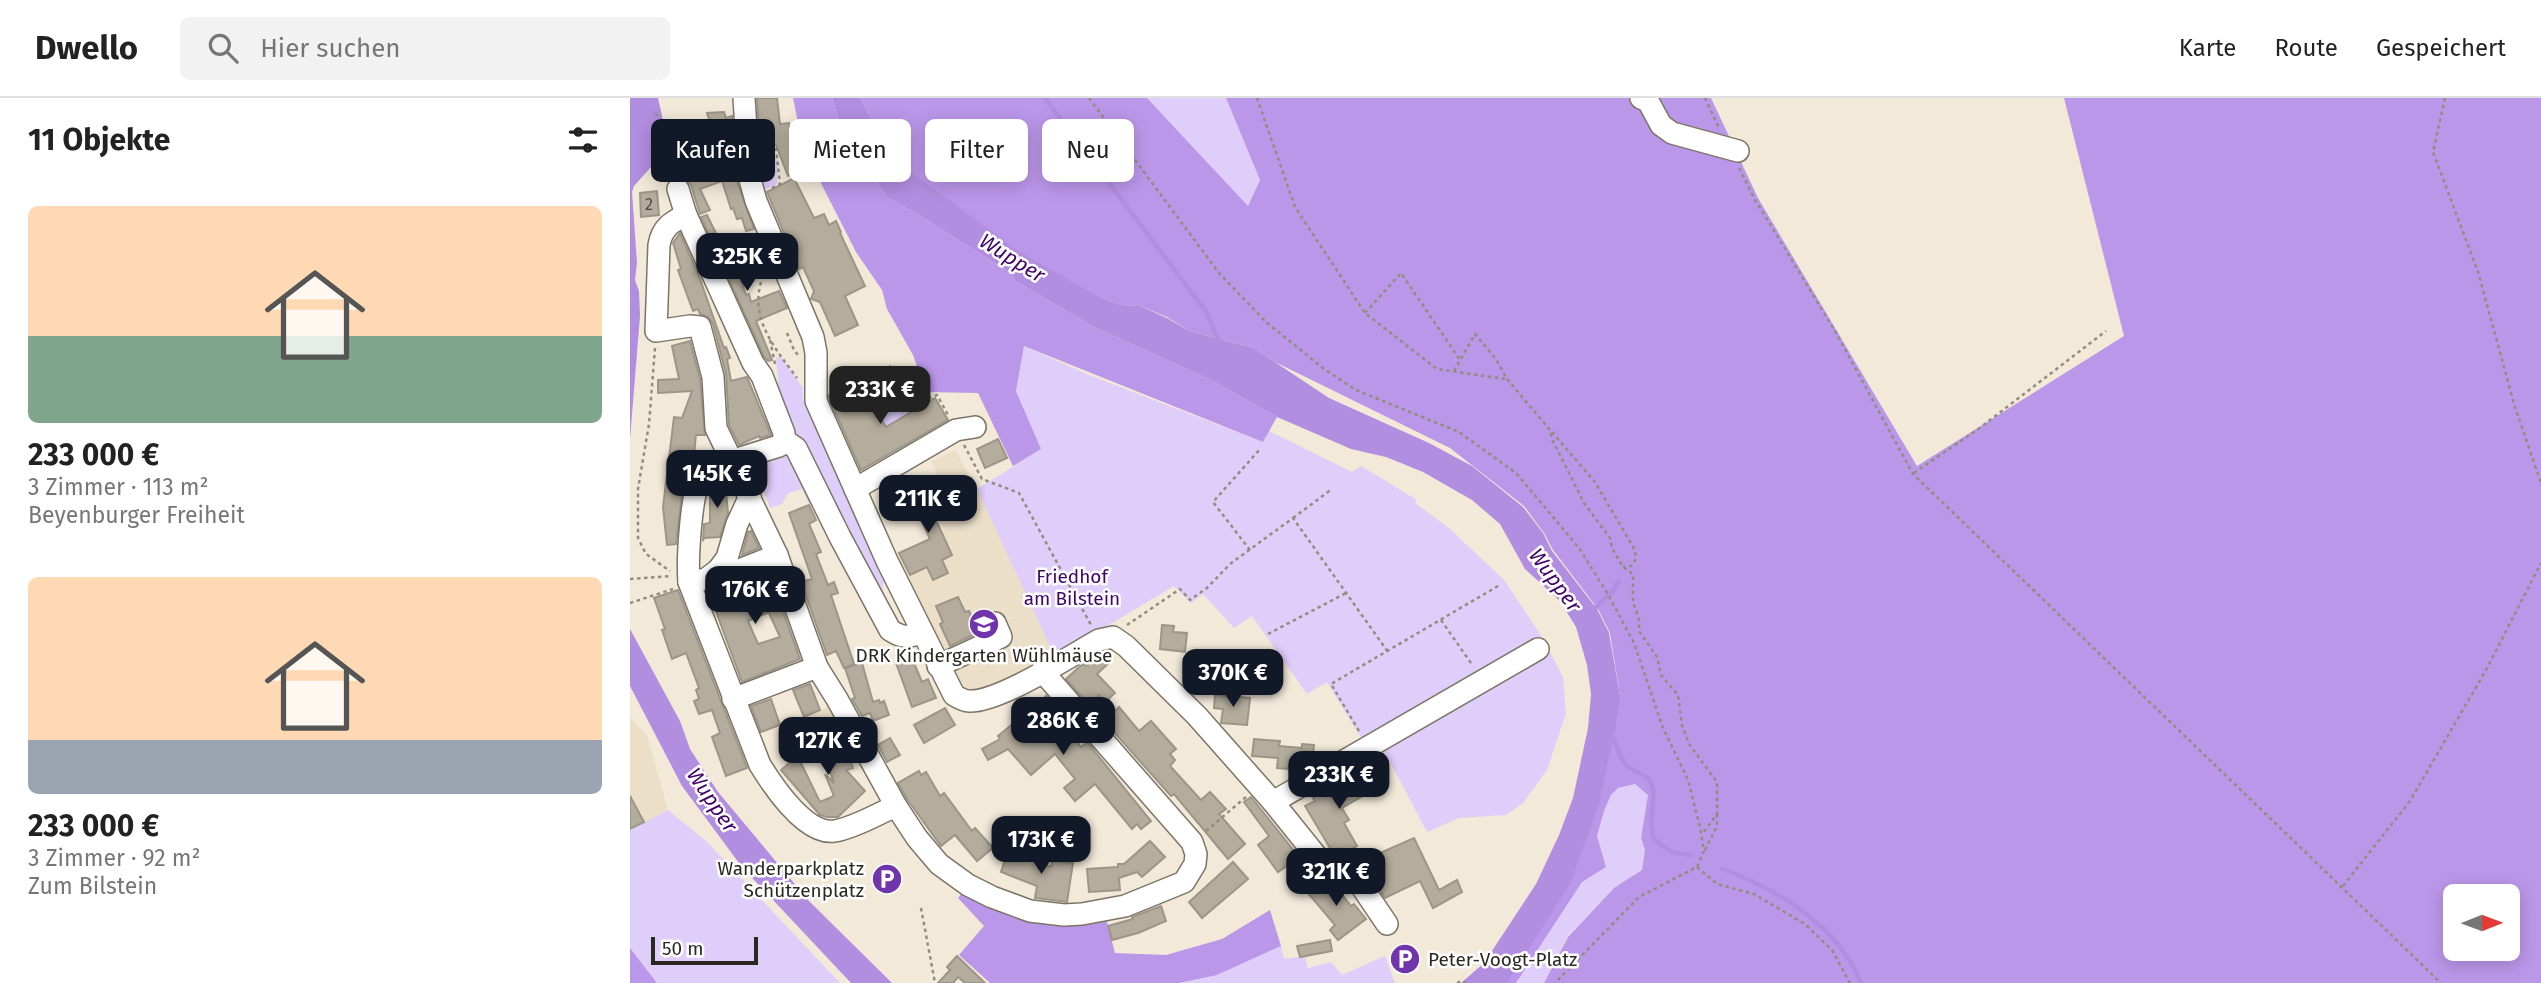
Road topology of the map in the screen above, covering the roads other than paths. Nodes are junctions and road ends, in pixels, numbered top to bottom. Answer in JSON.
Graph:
{"nodes":[{"id":1,"x":744,"y":98,"type":"edge"},
{"id":2,"x":1640,"y":98,"type":"edge"},
{"id":3,"x":1737,"y":156,"type":"road end"},
{"id":4,"x":678,"y":189,"type":"dead end"},
{"id":5,"x":686,"y":215,"type":"junction"},
{"id":6,"x":965,"y":428,"type":"road end"},
{"id":7,"x":784,"y":440,"type":"junction"},
{"id":8,"x":731,"y":461,"type":"junction"},
{"id":9,"x":855,"y":489,"type":"junction"},
{"id":10,"x":750,"y":496,"type":"junction"},
{"id":11,"x":777,"y":555,"type":"junction"},
{"id":12,"x":718,"y":570,"type":"junction"},
{"id":13,"x":683,"y":579,"type":"junction"},
{"id":14,"x":995,"y":623,"type":"dead end"},
{"id":15,"x":922,"y":632,"type":"junction"},
{"id":16,"x":1538,"y":649,"type":"dead end"},
{"id":17,"x":939,"y":666,"type":"junction"},
{"id":18,"x":817,"y":667,"type":"junction"},
{"id":19,"x":1042,"y":671,"type":"junction"},
{"id":20,"x":733,"y":699,"type":"junction"},
{"id":21,"x":1273,"y":802,"type":"junction"},
{"id":22,"x":896,"y":806,"type":"junction"},
{"id":23,"x":1388,"y":924,"type":"dead end"}],
"edges":[{"from":1,"to":9,"type":"street"},
{"from":2,"to":3,"type":"street"},
{"from":4,"to":5,"type":"street"},
{"from":5,"to":7,"type":"street"},
{"from":5,"to":8,"type":"street"},
{"from":6,"to":9,"type":"street"},
{"from":7,"to":8,"type":"street"},
{"from":7,"to":15,"type":"street"},
{"from":8,"to":10,"type":"street"},
{"from":8,"to":13,"type":"street"},
{"from":9,"to":15,"type":"street"},
{"from":10,"to":11,"type":"street"},
{"from":10,"to":12,"type":"street"},
{"from":11,"to":12,"type":"street"},
{"from":11,"to":18,"type":"street"},
{"from":12,"to":13,"type":"street"},
{"from":13,"to":20,"type":"street"},
{"from":14,"to":17,"type":"street"},
{"from":15,"to":17,"type":"street"},
{"from":16,"to":21,"type":"street"},
{"from":17,"to":19,"type":"street"},
{"from":18,"to":20,"type":"street"},
{"from":18,"to":22,"type":"street"},
{"from":19,"to":21,"type":"street"},
{"from":19,"to":22,"type":"street"},
{"from":20,"to":22,"type":"street"},
{"from":21,"to":23,"type":"street"}]}
